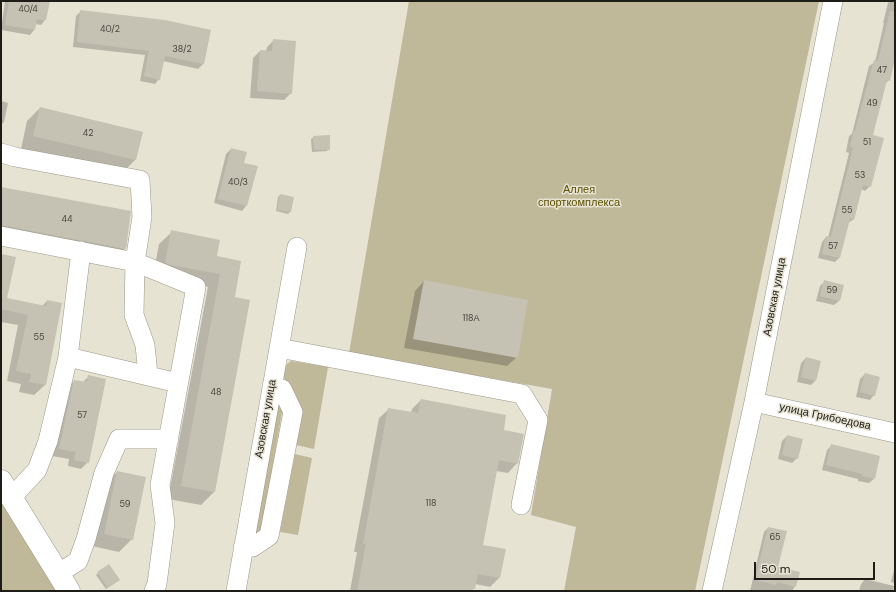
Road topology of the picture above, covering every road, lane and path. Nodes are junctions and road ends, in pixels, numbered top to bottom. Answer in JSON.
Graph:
{"nodes":[{"id":1,"x":833,"y":1,"type":"edge"},
{"id":2,"x":1,"y":153,"type":"edge"},
{"id":3,"x":1,"y":236,"type":"edge"},
{"id":4,"x":297,"y":247,"type":"dead end"},
{"id":5,"x":81,"y":251,"type":"junction"},
{"id":6,"x":135,"y":262,"type":"junction"},
{"id":7,"x":279,"y":348,"type":"junction"},
{"id":8,"x":68,"y":357,"type":"junction"},
{"id":9,"x":148,"y":375,"type":"junction"},
{"id":10,"x":178,"y":382,"type":"junction"},
{"id":11,"x":272,"y":386,"type":"junction"},
{"id":12,"x":754,"y":402,"type":"junction"},
{"id":13,"x":895,"y":433,"type":"edge"},
{"id":14,"x":169,"y":439,"type":"junction"},
{"id":15,"x":6,"y":489,"type":"edge"},
{"id":16,"x":521,"y":505,"type":"dead end"},
{"id":17,"x":244,"y":548,"type":"junction"},
{"id":18,"x":64,"y":582,"type":"edge"},
{"id":19,"x":154,"y":591,"type":"edge"},
{"id":20,"x":236,"y":591,"type":"edge"},
{"id":21,"x":712,"y":591,"type":"edge"}],
"edges":[{"from":1,"to":12,"type":"street","name":"Азовская улица"},
{"from":2,"to":6,"type":"street"},
{"from":3,"to":5,"type":"street"},
{"from":4,"to":7,"type":"street","name":"Азовская улица"},
{"from":5,"to":6,"type":"street"},
{"from":5,"to":8,"type":"street"},
{"from":6,"to":9,"type":"street"},
{"from":6,"to":10,"type":"street"},
{"from":7,"to":11,"type":"street","name":"Азовская улица"},
{"from":7,"to":16,"type":"street"},
{"from":8,"to":9,"type":"street"},
{"from":8,"to":15,"type":"street"},
{"from":9,"to":10,"type":"street"},
{"from":10,"to":14,"type":"street"},
{"from":11,"to":17,"type":"street","name":"Азовская улица"},
{"from":11,"to":17,"type":"street"},
{"from":12,"to":13,"type":"street","name":"улица Грибоедова"},
{"from":12,"to":21,"type":"street","name":"Азовская улица"},
{"from":14,"to":18,"type":"street"},
{"from":14,"to":19,"type":"street"},
{"from":15,"to":18,"type":"main road"},
{"from":17,"to":20,"type":"street","name":"Азовская улица"}]}
